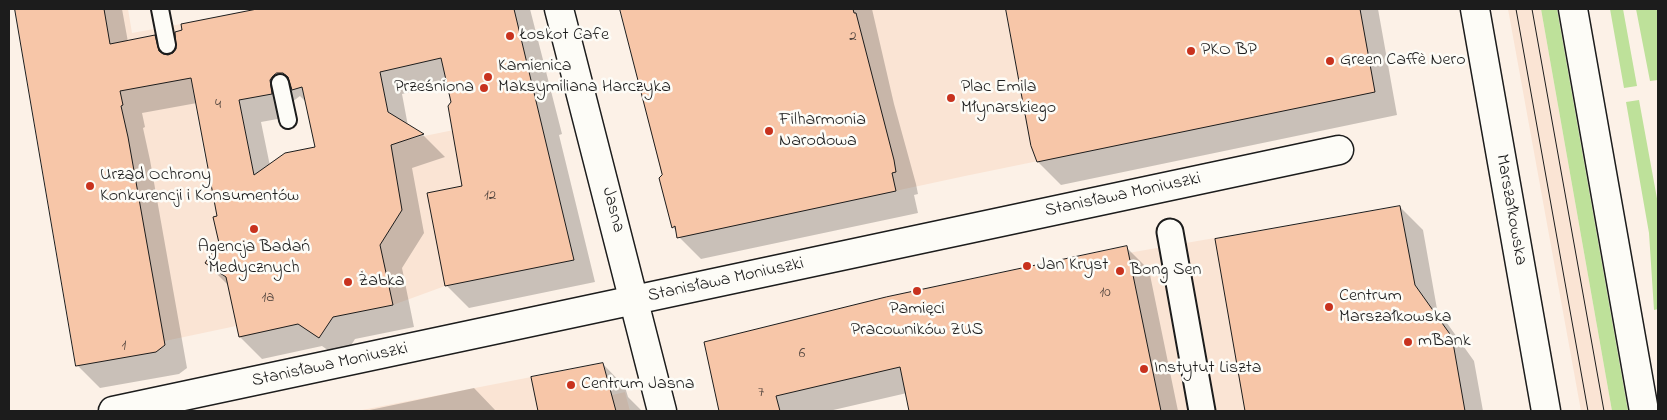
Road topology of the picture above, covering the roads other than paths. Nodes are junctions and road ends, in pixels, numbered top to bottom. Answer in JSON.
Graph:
{"nodes":[{"id":1,"x":160,"y":9,"type":"edge"},
{"id":2,"x":559,"y":9,"type":"edge"},
{"id":3,"x":1475,"y":9,"type":"edge"},
{"id":4,"x":1573,"y":9,"type":"edge"},
{"id":5,"x":167,"y":45,"type":"dead end"},
{"id":6,"x":280,"y":83,"type":"dead end"},
{"id":7,"x":288,"y":120,"type":"dead end"},
{"id":8,"x":1340,"y":150,"type":"dead end"},
{"id":9,"x":1170,"y":232,"type":"dead end"},
{"id":10,"x":635,"y":301,"type":"junction"},
{"id":11,"x":114,"y":411,"type":"edge"},
{"id":12,"x":662,"y":411,"type":"edge"},
{"id":13,"x":1202,"y":411,"type":"edge"},
{"id":14,"x":1546,"y":411,"type":"edge"},
{"id":15,"x":1644,"y":411,"type":"edge"}],
"edges":[{"from":1,"to":5,"type":"lane"},
{"from":2,"to":10,"type":"street","name":"Jasna"},
{"from":3,"to":14,"type":"street","name":"Marszałkowska"},
{"from":4,"to":15,"type":"street"},
{"from":6,"to":7,"type":"lane"},
{"from":8,"to":10,"type":"street","name":"Stanisława Moniuszki"},
{"from":9,"to":13,"type":"street"},
{"from":10,"to":11,"type":"street","name":"Stanisława Moniuszki"},
{"from":10,"to":12,"type":"street","name":"Jasna"}]}
